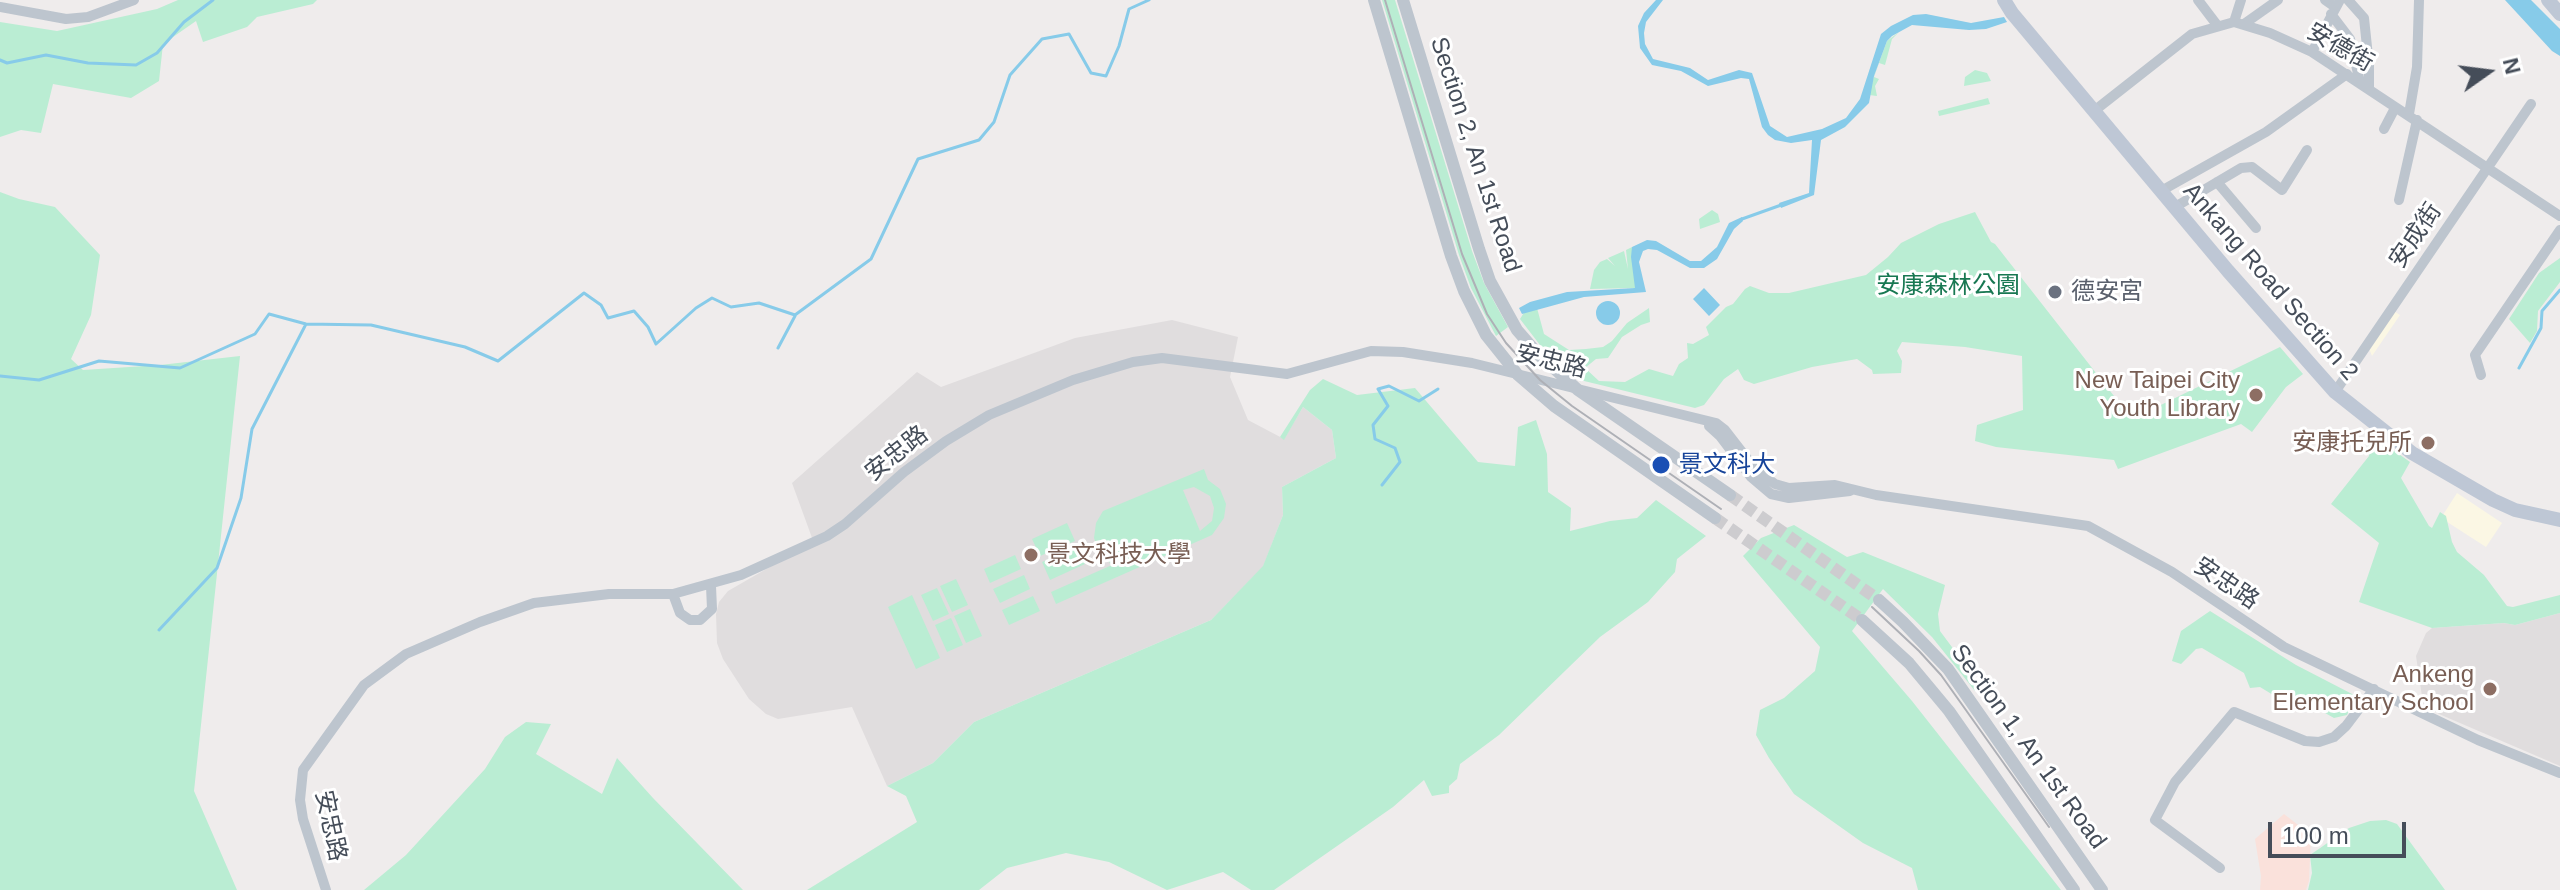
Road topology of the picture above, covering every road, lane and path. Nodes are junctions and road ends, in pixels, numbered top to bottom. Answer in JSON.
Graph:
{"nodes":[{"id":1,"x":134,"y":0,"type":"edge"},
{"id":2,"x":1374,"y":0,"type":"edge"},
{"id":3,"x":1403,"y":0,"type":"edge"},
{"id":4,"x":2004,"y":0,"type":"edge"},
{"id":5,"x":2198,"y":0,"type":"edge"},
{"id":6,"x":2241,"y":0,"type":"edge"},
{"id":7,"x":2278,"y":0,"type":"edge"},
{"id":8,"x":2325,"y":0,"type":"edge"},
{"id":9,"x":2348,"y":0,"type":"edge"},
{"id":10,"x":2419,"y":0,"type":"edge"},
{"id":11,"x":2548,"y":0,"type":"edge"},
{"id":12,"x":0,"y":7,"type":"edge"},
{"id":13,"x":2335,"y":7,"type":"edge"},
{"id":14,"x":2560,"y":14,"type":"edge"},
{"id":15,"x":2239,"y":23,"type":"junction"},
{"id":16,"x":2217,"y":25,"type":"junction"},
{"id":17,"x":2312,"y":52,"type":"junction"},
{"id":18,"x":2347,"y":74,"type":"junction"},
{"id":19,"x":2364,"y":85,"type":"junction"},
{"id":20,"x":2531,"y":104,"type":"dead end"},
{"id":21,"x":2395,"y":108,"type":"junction"},
{"id":22,"x":2094,"y":111,"type":"junction"},
{"id":23,"x":2413,"y":117,"type":"junction"},
{"id":24,"x":2384,"y":129,"type":"dead end"},
{"id":25,"x":2307,"y":150,"type":"dead end"},
{"id":26,"x":2488,"y":166,"type":"junction"},
{"id":27,"x":2217,"y":182,"type":"junction"},
{"id":28,"x":2161,"y":191,"type":"junction"},
{"id":29,"x":2399,"y":200,"type":"dead end"},
{"id":30,"x":2175,"y":207,"type":"junction"},
{"id":31,"x":2560,"y":216,"type":"edge"},
{"id":32,"x":2256,"y":228,"type":"dead end"},
{"id":33,"x":2560,"y":230,"type":"edge"},
{"id":34,"x":1518,"y":375,"type":"junction"},
{"id":35,"x":2481,"y":375,"type":"dead end"},
{"id":36,"x":1578,"y":390,"type":"junction"},
{"id":37,"x":2335,"y":392,"type":"junction"},
{"id":38,"x":1730,"y":495,"type":"tunnel mouth"},
{"id":39,"x":1715,"y":518,"type":"tunnel mouth"},
{"id":40,"x":2560,"y":520,"type":"edge"},
{"id":41,"x":711,"y":586,"type":"junction"},
{"id":42,"x":673,"y":594,"type":"junction"},
{"id":43,"x":1879,"y":600,"type":"tunnel mouth"},
{"id":44,"x":1862,"y":620,"type":"tunnel mouth"},
{"id":45,"x":2374,"y":689,"type":"junction"},
{"id":46,"x":2560,"y":773,"type":"edge"},
{"id":47,"x":2220,"y":868,"type":"dead end"},
{"id":48,"x":326,"y":890,"type":"edge"},
{"id":49,"x":2074,"y":890,"type":"edge"},
{"id":50,"x":2102,"y":890,"type":"edge"}],
"edges":[{"from":1,"to":12,"type":"street"},
{"from":2,"to":34,"type":"street","name":"Section 2, An 1st Road"},
{"from":3,"to":36,"type":"street","name":"Section 2, An 1st Road"},
{"from":4,"to":22,"type":"main road","name":"Ankang Road Section 2"},
{"from":5,"to":16,"type":"street"},
{"from":6,"to":15,"type":"street"},
{"from":7,"to":15,"type":"street"},
{"from":8,"to":13,"type":"street"},
{"from":9,"to":19,"type":"street"},
{"from":10,"to":23,"type":"street"},
{"from":11,"to":14,"type":"main road"},
{"from":13,"to":17,"type":"street"},
{"from":13,"to":19,"type":"street"},
{"from":15,"to":16,"type":"street"},
{"from":15,"to":17,"type":"street","name":"安德街"},
{"from":16,"to":22,"type":"street"},
{"from":17,"to":18,"type":"street","name":"安德街"},
{"from":18,"to":19,"type":"street","name":"安德街"},
{"from":18,"to":28,"type":"street"},
{"from":19,"to":21,"type":"street","name":"安德街"},
{"from":20,"to":26,"type":"street","name":"安成街"},
{"from":21,"to":23,"type":"street","name":"安德街"},
{"from":21,"to":24,"type":"street"},
{"from":22,"to":28,"type":"main road","name":"Ankang Road Section 2"},
{"from":23,"to":26,"type":"street","name":"安德街"},
{"from":23,"to":29,"type":"street"},
{"from":25,"to":27,"type":"street"},
{"from":26,"to":31,"type":"street","name":"安德街"},
{"from":26,"to":37,"type":"street","name":"安成街"},
{"from":27,"to":30,"type":"street"},
{"from":27,"to":32,"type":"street"},
{"from":28,"to":30,"type":"main road","name":"Ankang Road Section 2"},
{"from":30,"to":37,"type":"main road","name":"Ankang Road Section 2"},
{"from":33,"to":35,"type":"street"},
{"from":34,"to":36,"type":"street","name":"安忠路"},
{"from":34,"to":39,"type":"street"},
{"from":34,"to":41,"type":"street","name":"安忠路"},
{"from":36,"to":38,"type":"street"},
{"from":36,"to":45,"type":"street","name":"安忠路"},
{"from":37,"to":40,"type":"main road","name":"Ankang Road Section 2"},
{"from":41,"to":42,"type":"street","name":"安忠路"},
{"from":41,"to":42,"type":"street"},
{"from":42,"to":48,"type":"street","name":"安忠路"},
{"from":43,"to":50,"type":"street","name":"Section 1, An 1st Road"},
{"from":44,"to":49,"type":"street","name":"Section 1, An 1st Road"},
{"from":45,"to":46,"type":"street","name":"安忠路"},
{"from":45,"to":47,"type":"street"}]}
